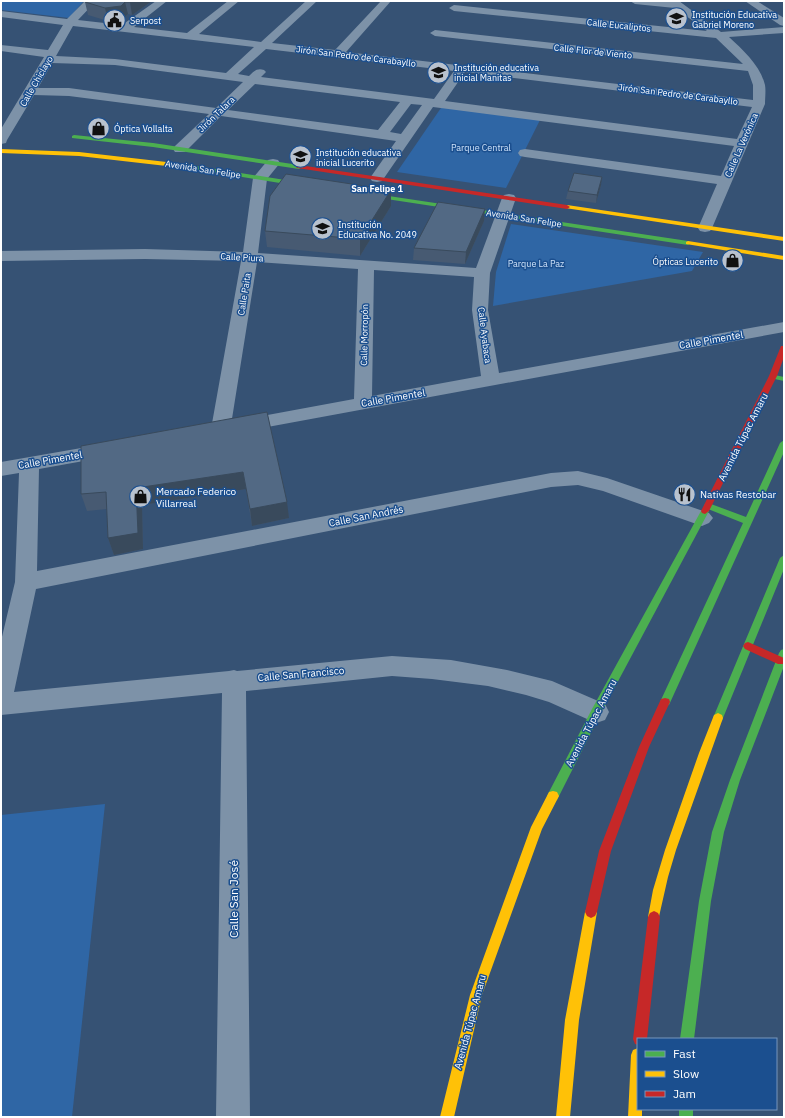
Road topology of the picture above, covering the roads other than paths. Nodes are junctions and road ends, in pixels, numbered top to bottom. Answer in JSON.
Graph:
{"nodes":[{"id":1,"x":91,"y":1,"type":"edge"},
{"id":2,"x":162,"y":1,"type":"edge"},
{"id":3,"x":234,"y":1,"type":"edge"},
{"id":4,"x":312,"y":1,"type":"edge"},
{"id":5,"x":386,"y":1,"type":"edge"},
{"id":6,"x":635,"y":1,"type":"edge"},
{"id":7,"x":750,"y":1,"type":"edge"},
{"id":8,"x":675,"y":3,"type":"edge"},
{"id":9,"x":452,"y":11,"type":"edge"},
{"id":10,"x":1,"y":14,"type":"edge"},
{"id":11,"x":70,"y":22,"type":"junction"},
{"id":12,"x":784,"y":23,"type":"edge"},
{"id":13,"x":125,"y":28,"type":"junction"},
{"id":14,"x":784,"y":30,"type":"edge"},
{"id":15,"x":718,"y":35,"type":"junction"},
{"id":16,"x":190,"y":36,"type":"junction"},
{"id":17,"x":265,"y":45,"type":"junction"},
{"id":18,"x":1,"y":48,"type":"edge"},
{"id":19,"x":422,"y":51,"type":"dead end"},
{"id":20,"x":338,"y":54,"type":"junction"},
{"id":21,"x":50,"y":57,"type":"junction"},
{"id":22,"x":414,"y":63,"type":"junction"},
{"id":23,"x":239,"y":67,"type":"junction"},
{"id":24,"x":462,"y":68,"type":"junction"},
{"id":25,"x":751,"y":68,"type":"junction"},
{"id":26,"x":229,"y":76,"type":"junction"},
{"id":27,"x":253,"y":80,"type":"junction"},
{"id":28,"x":29,"y":92,"type":"junction"},
{"id":29,"x":408,"y":100,"type":"junction"},
{"id":30,"x":433,"y":103,"type":"junction"},
{"id":31,"x":759,"y":104,"type":"junction"},
{"id":32,"x":219,"y":112,"type":"junction"},
{"id":33,"x":381,"y":135,"type":"junction"},
{"id":34,"x":4,"y":137,"type":"edge"},
{"id":35,"x":65,"y":137,"type":"dead end"},
{"id":36,"x":405,"y":138,"type":"junction"},
{"id":37,"x":742,"y":143,"type":"junction"},
{"id":38,"x":180,"y":149,"type":"junction"},
{"id":39,"x":1,"y":151,"type":"edge"},
{"id":40,"x":525,"y":154,"type":"dead end"},
{"id":41,"x":273,"y":163,"type":"junction"},
{"id":42,"x":260,"y":178,"type":"junction"},
{"id":43,"x":377,"y":178,"type":"junction"},
{"id":44,"x":725,"y":181,"type":"junction"},
{"id":45,"x":322,"y":188,"type":"edge"},
{"id":46,"x":354,"y":192,"type":"edge"},
{"id":47,"x":509,"y":198,"type":"junction"},
{"id":48,"x":502,"y":215,"type":"junction"},
{"id":49,"x":705,"y":228,"type":"junction"},
{"id":50,"x":784,"y":239,"type":"edge"},
{"id":51,"x":1,"y":256,"type":"edge"},
{"id":52,"x":250,"y":257,"type":"junction"},
{"id":53,"x":784,"y":258,"type":"edge"},
{"id":54,"x":41,"y":260,"type":"junction"},
{"id":55,"x":142,"y":264,"type":"dead end"},
{"id":56,"x":366,"y":266,"type":"junction"},
{"id":57,"x":482,"y":273,"type":"junction"},
{"id":58,"x":784,"y":327,"type":"edge"},
{"id":59,"x":784,"y":348,"type":"edge"},
{"id":60,"x":773,"y":376,"type":"junction"},
{"id":61,"x":784,"y":379,"type":"edge"},
{"id":62,"x":491,"y":380,"type":"junction"},
{"id":63,"x":363,"y":404,"type":"junction"},
{"id":64,"x":214,"y":430,"type":"joint"},
{"id":65,"x":784,"y":443,"type":"edge"},
{"id":66,"x":124,"y":447,"type":"edge"},
{"id":67,"x":29,"y":464,"type":"junction"},
{"id":68,"x":1,"y":469,"type":"edge"},
{"id":69,"x":705,"y":512,"type":"junction"},
{"id":70,"x":748,"y":521,"type":"junction"},
{"id":71,"x":784,"y":558,"type":"edge"},
{"id":72,"x":26,"y":582,"type":"junction"},
{"id":73,"x":748,"y":646,"type":"junction"},
{"id":74,"x":783,"y":657,"type":"edge"},
{"id":75,"x":234,"y":680,"type":"junction"},
{"id":76,"x":1,"y":694,"type":"edge"},
{"id":77,"x":1,"y":704,"type":"edge"},
{"id":78,"x":596,"y":712,"type":"junction"},
{"id":79,"x":640,"y":1038,"type":"edge"},
{"id":80,"x":687,"y":1038,"type":"edge"},
{"id":81,"x":637,"y":1076,"type":"edge"},
{"id":82,"x":233,"y":1117,"type":"edge"},
{"id":83,"x":447,"y":1117,"type":"edge"},
{"id":84,"x":563,"y":1117,"type":"edge"},
{"id":85,"x":635,"y":1117,"type":"edge"}],
"edges":[{"from":1,"to":11,"type":"street","name":"Calle Chiclayo"},
{"from":2,"to":13,"type":"street"},
{"from":3,"to":16,"type":"street"},
{"from":4,"to":17,"type":"street"},
{"from":5,"to":20,"type":"street"},
{"from":6,"to":8,"type":"street"},
{"from":7,"to":12,"type":"street"},
{"from":8,"to":15,"type":"street","name":"Calle La Verónica"},
{"from":9,"to":15,"type":"street","name":"Calle Eucaliptos"},
{"from":9,"to":25,"type":"street","name":"Calle Flor de Viento"},
{"from":10,"to":11,"type":"street","name":"Jirón San Pedro de Carabayllo"},
{"from":11,"to":13,"type":"street","name":"Jirón San Pedro de Carabayllo"},
{"from":11,"to":21,"type":"street","name":"Calle Chiclayo"},
{"from":13,"to":16,"type":"street","name":"Jirón San Pedro de Carabayllo"},
{"from":14,"to":15,"type":"street","name":"Calle Eucaliptos"},
{"from":15,"to":25,"type":"street","name":"Calle La Verónica"},
{"from":16,"to":17,"type":"street","name":"Jirón San Pedro de Carabayllo"},
{"from":17,"to":20,"type":"street","name":"Jirón San Pedro de Carabayllo"},
{"from":17,"to":23,"type":"street"},
{"from":18,"to":21,"type":"street"},
{"from":19,"to":22,"type":"street"},
{"from":20,"to":22,"type":"street","name":"Jirón San Pedro de Carabayllo"},
{"from":21,"to":26,"type":"street"},
{"from":21,"to":28,"type":"street","name":"Calle Chiclayo"},
{"from":22,"to":24,"type":"street","name":"Jirón San Pedro de Carabayllo"},
{"from":23,"to":26,"type":"street"},
{"from":23,"to":27,"type":"street"},
{"from":24,"to":30,"type":"street"},
{"from":24,"to":31,"type":"street","name":"Jirón San Pedro de Carabayllo"},
{"from":25,"to":31,"type":"street","name":"Calle La Verónica"},
{"from":26,"to":27,"type":"street"},
{"from":27,"to":29,"type":"street"},
{"from":27,"to":32,"type":"street","name":"Jirón Talara"},
{"from":28,"to":32,"type":"street"},
{"from":28,"to":34,"type":"street","name":"Calle Chiclayo"},
{"from":29,"to":30,"type":"street"},
{"from":29,"to":33,"type":"street"},
{"from":30,"to":36,"type":"street"},
{"from":30,"to":37,"type":"street"},
{"from":31,"to":37,"type":"street","name":"Calle La Verónica"},
{"from":32,"to":33,"type":"street"},
{"from":32,"to":38,"type":"street","name":"Jirón Talara"},
{"from":33,"to":36,"type":"street"},
{"from":35,"to":38,"type":"main road","name":"Avenida San Felipe"},
{"from":36,"to":43,"type":"street"},
{"from":37,"to":44,"type":"street","name":"Calle La Verónica"},
{"from":38,"to":41,"type":"main road","name":"Avenida San Felipe"},
{"from":39,"to":42,"type":"main road","name":"Avenida San Felipe"},
{"from":40,"to":44,"type":"street"},
{"from":41,"to":42,"type":"street"},
{"from":41,"to":43,"type":"main road","name":"Avenida San Felipe"},
{"from":42,"to":45,"type":"main road","name":"Avenida San Felipe"},
{"from":42,"to":52,"type":"street","name":"Calle Paita"},
{"from":43,"to":47,"type":"main road","name":"Avenida San Felipe"},
{"from":44,"to":49,"type":"street","name":"Calle La Verónica"},
{"from":46,"to":48,"type":"main road","name":"Avenida San Felipe"},
{"from":47,"to":48,"type":"street","name":"Calle Ayabaca"},
{"from":47,"to":49,"type":"main road","name":"Avenida San Felipe"},
{"from":48,"to":53,"type":"main road","name":"Avenida San Felipe"},
{"from":48,"to":57,"type":"street","name":"Calle Ayabaca"},
{"from":49,"to":50,"type":"main road","name":"Avenida San Felipe"},
{"from":51,"to":54,"type":"street","name":"Calle Piura"},
{"from":52,"to":54,"type":"street","name":"Calle Piura"},
{"from":52,"to":56,"type":"street","name":"Calle Piura"},
{"from":52,"to":64,"type":"street","name":"Calle Paita"},
{"from":54,"to":55,"type":"street"},
{"from":56,"to":57,"type":"street","name":"Calle Piura"},
{"from":56,"to":63,"type":"street","name":"Calle Morropón"},
{"from":57,"to":62,"type":"street","name":"Calle Ayabaca"},
{"from":58,"to":62,"type":"street","name":"Calle Pimentel"},
{"from":59,"to":60,"type":"main road","name":"Avenida Túpac Amaru"},
{"from":60,"to":61,"type":"main road"},
{"from":60,"to":69,"type":"main road","name":"Avenida Túpac Amaru"},
{"from":62,"to":63,"type":"street","name":"Calle Pimentel"},
{"from":63,"to":64,"type":"street","name":"Calle Pimentel"},
{"from":65,"to":70,"type":"main road"},
{"from":66,"to":67,"type":"street","name":"Calle Pimentel"},
{"from":67,"to":68,"type":"street","name":"Calle Pimentel"},
{"from":67,"to":72,"type":"street"},
{"from":69,"to":70,"type":"main road"},
{"from":69,"to":72,"type":"street","name":"Calle San Andrés"},
{"from":69,"to":78,"type":"main road","name":"Avenida Túpac Amaru"},
{"from":70,"to":84,"type":"main road"},
{"from":71,"to":73,"type":"main road"},
{"from":72,"to":76,"type":"street"},
{"from":73,"to":74,"type":"main road"},
{"from":73,"to":79,"type":"main road"},
{"from":74,"to":80,"type":"main road"},
{"from":75,"to":77,"type":"street","name":"Calle San Francisco"},
{"from":75,"to":78,"type":"street","name":"Calle San Francisco"},
{"from":75,"to":82,"type":"street","name":"Calle San José"},
{"from":78,"to":83,"type":"main road","name":"Avenida Túpac Amaru"},
{"from":81,"to":85,"type":"main road"}]}
